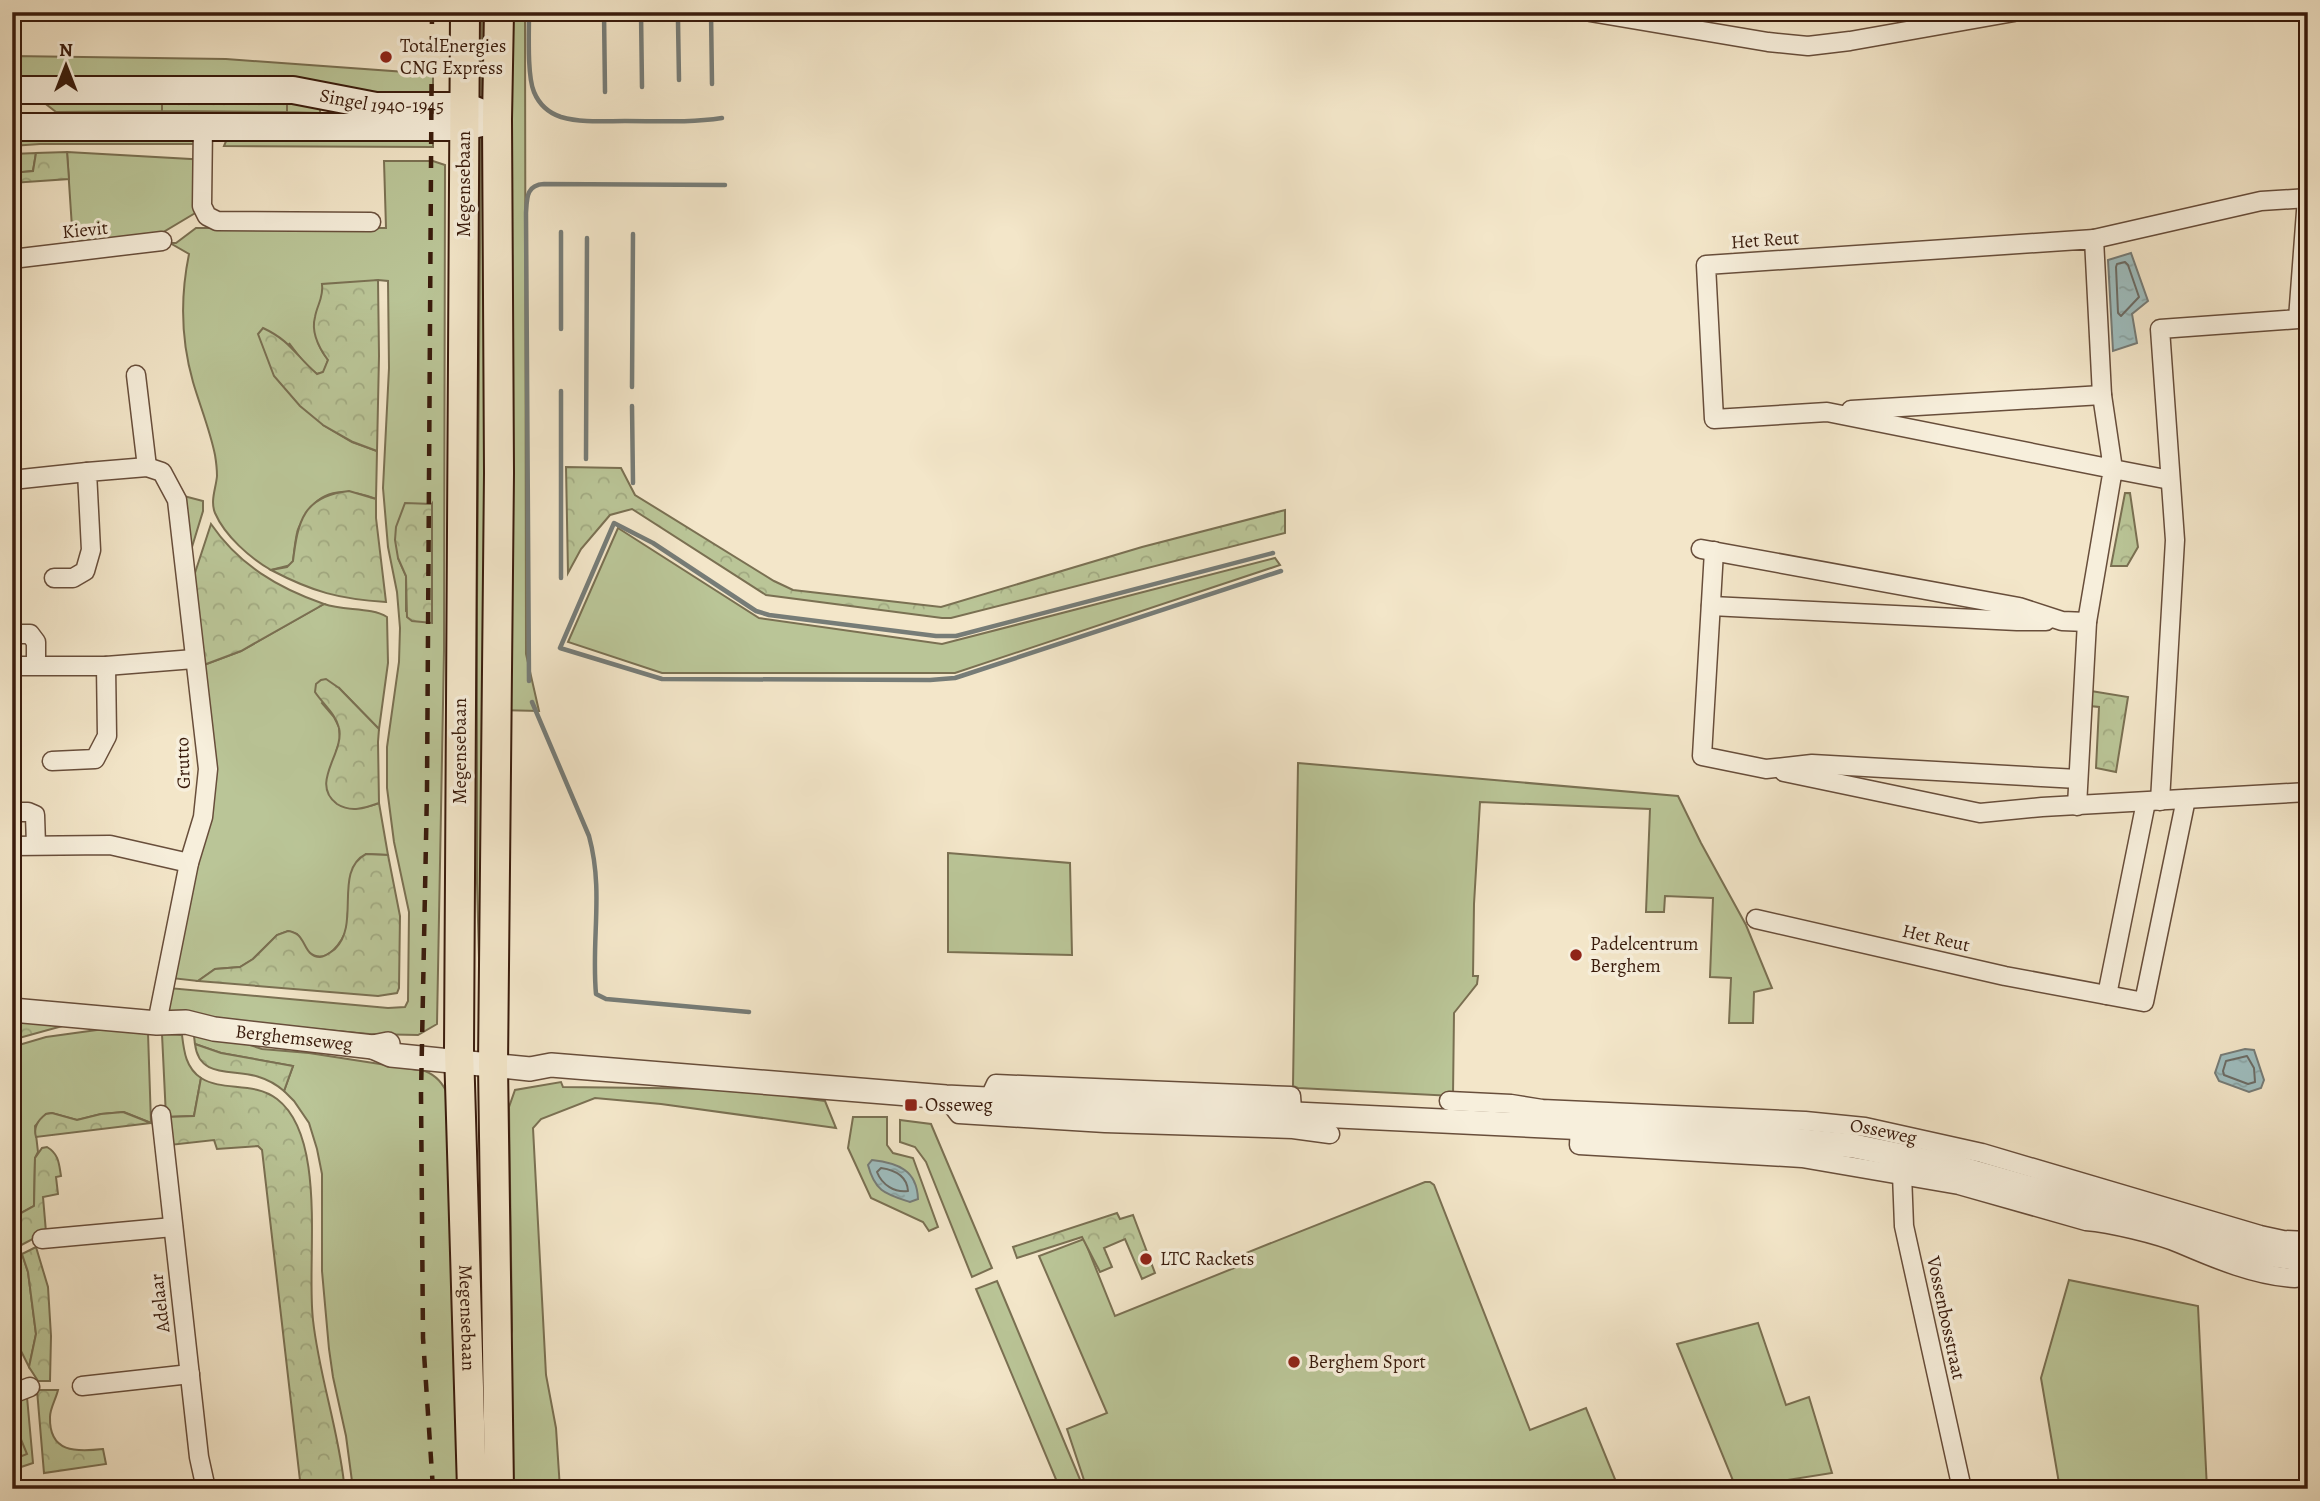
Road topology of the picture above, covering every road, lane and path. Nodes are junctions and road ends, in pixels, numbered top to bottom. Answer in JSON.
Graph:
{"nodes":[{"id":1,"x":465,"y":12,"type":"edge"},
{"id":2,"x":499,"y":12,"type":"edge"},
{"id":3,"x":1590,"y":12,"type":"edge"},
{"id":4,"x":2014,"y":12,"type":"edge"},
{"id":5,"x":12,"y":90,"type":"edge"},
{"id":6,"x":464,"y":116,"type":"junction"},
{"id":7,"x":497,"y":119,"type":"junction"},
{"id":8,"x":203,"y":125,"type":"junction"},
{"id":9,"x":12,"y":127,"type":"edge"},
{"id":10,"x":2307,"y":198,"type":"edge"},
{"id":11,"x":371,"y":222,"type":"dead end"},
{"id":12,"x":2094,"y":239,"type":"junction"},
{"id":13,"x":162,"y":241,"type":"dead end"},
{"id":14,"x":12,"y":259,"type":"edge"},
{"id":15,"x":136,"y":375,"type":"dead end"},
{"id":16,"x":2102,"y":395,"type":"junction"},
{"id":17,"x":1827,"y":412,"type":"junction"},
{"id":18,"x":147,"y":467,"type":"junction"},
{"id":19,"x":2113,"y":469,"type":"junction"},
{"id":20,"x":87,"y":472,"type":"junction"},
{"id":21,"x":12,"y":480,"type":"edge"},
{"id":22,"x":2170,"y":480,"type":"junction"},
{"id":23,"x":54,"y":578,"type":"dead end"},
{"id":24,"x":1711,"y":606,"type":"junction"},
{"id":25,"x":2062,"y":621,"type":"junction"},
{"id":26,"x":2087,"y":622,"type":"junction"},
{"id":27,"x":12,"y":634,"type":"edge"},
{"id":28,"x":194,"y":659,"type":"junction"},
{"id":29,"x":36,"y":665,"type":"junction"},
{"id":30,"x":12,"y":666,"type":"edge"},
{"id":31,"x":106,"y":666,"type":"junction"},
{"id":32,"x":52,"y":761,"type":"dead end"},
{"id":33,"x":1766,"y":769,"type":"junction"},
{"id":34,"x":2078,"y":779,"type":"junction"},
{"id":35,"x":2308,"y":792,"type":"edge"},
{"id":36,"x":2186,"y":799,"type":"junction"},
{"id":37,"x":2153,"y":801,"type":"junction"},
{"id":38,"x":2077,"y":806,"type":"junction"},
{"id":39,"x":12,"y":812,"type":"edge"},
{"id":40,"x":36,"y":845,"type":"junction"},
{"id":41,"x":12,"y":846,"type":"edge"},
{"id":42,"x":189,"y":863,"type":"junction"},
{"id":43,"x":1756,"y":919,"type":"dead end"},
{"id":44,"x":2107,"y":995,"type":"junction"},
{"id":45,"x":12,"y":1010,"type":"edge"},
{"id":46,"x":157,"y":1023,"type":"junction"},
{"id":47,"x":459,"y":1056,"type":"junction"},
{"id":48,"x":493,"y":1059,"type":"junction"},
{"id":49,"x":946,"y":1097,"type":"junction"},
{"id":50,"x":1449,"y":1101,"type":"dead end"},
{"id":51,"x":1471,"y":1112,"type":"junction"},
{"id":52,"x":161,"y":1115,"type":"dead end"},
{"id":53,"x":1294,"y":1121,"type":"junction"},
{"id":54,"x":1330,"y":1135,"type":"dead end"},
{"id":55,"x":1904,"y":1165,"type":"junction"},
{"id":56,"x":173,"y":1227,"type":"junction"},
{"id":57,"x":42,"y":1240,"type":"dead end"},
{"id":58,"x":2308,"y":1241,"type":"edge"},
{"id":59,"x":2282,"y":1249,"type":"junction"},
{"id":60,"x":2308,"y":1261,"type":"edge"},
{"id":61,"x":190,"y":1374,"type":"junction"},
{"id":62,"x":82,"y":1386,"type":"dead end"},
{"id":63,"x":30,"y":1387,"type":"dead end"},
{"id":64,"x":12,"y":1394,"type":"edge"},
{"id":65,"x":206,"y":1489,"type":"edge"},
{"id":66,"x":472,"y":1489,"type":"edge"},
{"id":67,"x":499,"y":1489,"type":"edge"},
{"id":68,"x":1962,"y":1489,"type":"edge"}],
"edges":[{"from":1,"to":6,"type":"main road","name":"Megensebaan"},
{"from":2,"to":7,"type":"main road","name":"Megensebaan"},
{"from":3,"to":4,"type":"street"},
{"from":5,"to":6,"type":"main road","name":"Singel 1940-1945"},
{"from":6,"to":7,"type":"main road","name":"Singel 1940-1945"},
{"from":6,"to":8,"type":"main road","name":"Singel 1940-1945"},
{"from":6,"to":47,"type":"main road","name":"Megensebaan"},
{"from":7,"to":48,"type":"main road","name":"Megensebaan"},
{"from":8,"to":9,"type":"main road","name":"Singel 1940-1945"},
{"from":8,"to":11,"type":"street"},
{"from":10,"to":12,"type":"street","name":"Het Reut"},
{"from":10,"to":22,"type":"street","name":"Het Reut"},
{"from":12,"to":16,"type":"street"},
{"from":12,"to":17,"type":"street","name":"Het Reut"},
{"from":13,"to":14,"type":"street","name":"Kievit"},
{"from":15,"to":18,"type":"street"},
{"from":16,"to":17,"type":"street","name":"Het Reut"},
{"from":16,"to":19,"type":"street"},
{"from":17,"to":19,"type":"street","name":"Het Reut"},
{"from":18,"to":20,"type":"street"},
{"from":18,"to":28,"type":"street","name":"Grutto"},
{"from":19,"to":22,"type":"street","name":"Het Reut"},
{"from":19,"to":26,"type":"street"},
{"from":20,"to":21,"type":"street"},
{"from":20,"to":23,"type":"street"},
{"from":22,"to":37,"type":"street","name":"Het Reut"},
{"from":24,"to":25,"type":"street"},
{"from":24,"to":25,"type":"street"},
{"from":24,"to":33,"type":"street"},
{"from":25,"to":26,"type":"street"},
{"from":26,"to":34,"type":"street"},
{"from":27,"to":29,"type":"street"},
{"from":28,"to":31,"type":"street"},
{"from":28,"to":42,"type":"street","name":"Grutto"},
{"from":29,"to":30,"type":"street"},
{"from":29,"to":31,"type":"street"},
{"from":31,"to":32,"type":"street"},
{"from":33,"to":34,"type":"street"},
{"from":33,"to":38,"type":"street"},
{"from":34,"to":38,"type":"street"},
{"from":35,"to":36,"type":"street"},
{"from":36,"to":37,"type":"street"},
{"from":36,"to":44,"type":"street","name":"Het Reut"},
{"from":37,"to":38,"type":"street"},
{"from":37,"to":44,"type":"street","name":"Het Reut"},
{"from":39,"to":40,"type":"street"},
{"from":40,"to":41,"type":"street"},
{"from":40,"to":42,"type":"street"},
{"from":42,"to":46,"type":"street","name":"Grutto"},
{"from":43,"to":44,"type":"street","name":"Het Reut"},
{"from":45,"to":46,"type":"street","name":"Berghemseweg"},
{"from":46,"to":47,"type":"street","name":"Berghemseweg"},
{"from":47,"to":48,"type":"street","name":"Berghemseweg"},
{"from":47,"to":66,"type":"main road","name":"Megensebaan"},
{"from":48,"to":49,"type":"street","name":"Osseweg"},
{"from":48,"to":67,"type":"main road","name":"Megensebaan"},
{"from":49,"to":53,"type":"street","name":"Osseweg"},
{"from":49,"to":53,"type":"street","name":"Osseweg"},
{"from":50,"to":51,"type":"street","name":"Osseweg"},
{"from":51,"to":53,"type":"street","name":"Osseweg"},
{"from":51,"to":55,"type":"street","name":"Osseweg"},
{"from":51,"to":59,"type":"street","name":"Osseweg"},
{"from":52,"to":56,"type":"street","name":"Adelaar"},
{"from":53,"to":54,"type":"street","name":"Osseweg"},
{"from":55,"to":59,"type":"street","name":"Osseweg"},
{"from":55,"to":60,"type":"street","name":"Osseweg"},
{"from":55,"to":68,"type":"street","name":"Vossenbosstraat"},
{"from":56,"to":57,"type":"street"},
{"from":56,"to":61,"type":"street","name":"Adelaar"},
{"from":58,"to":59,"type":"street","name":"Osseweg"},
{"from":59,"to":60,"type":"street","name":"Osseweg"},
{"from":61,"to":62,"type":"street"},
{"from":61,"to":65,"type":"street","name":"Adelaar"},
{"from":63,"to":64,"type":"street"}]}
